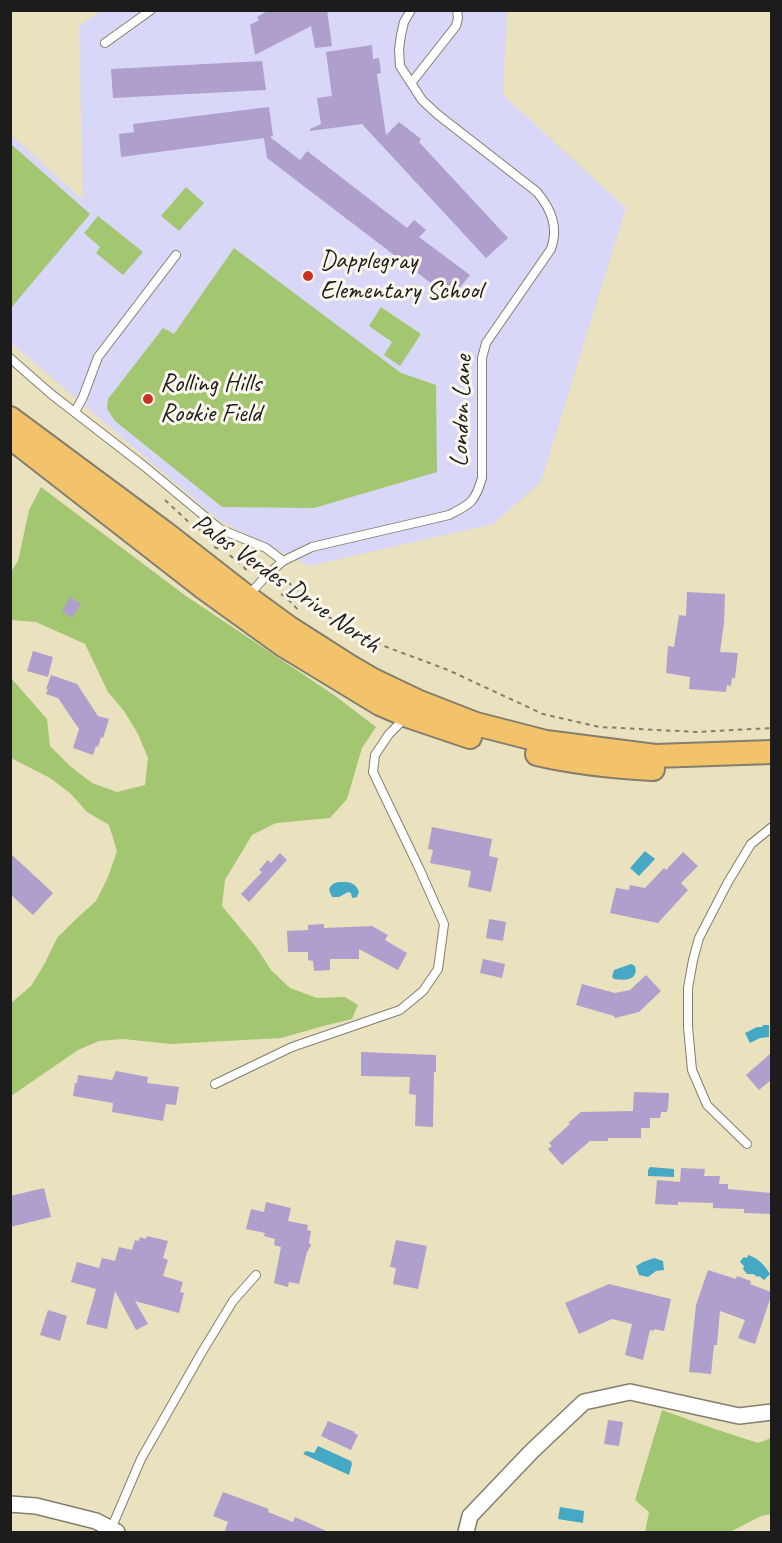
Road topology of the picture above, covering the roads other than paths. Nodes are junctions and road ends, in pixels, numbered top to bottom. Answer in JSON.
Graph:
{"nodes":[{"id":1,"x":151,"y":10,"type":"edge"},
{"id":2,"x":411,"y":10,"type":"edge"},
{"id":3,"x":457,"y":10,"type":"edge"},
{"id":4,"x":105,"y":43,"type":"dead end"},
{"id":5,"x":412,"y":82,"type":"junction"},
{"id":6,"x":176,"y":255,"type":"dead end"},
{"id":7,"x":10,"y":358,"type":"edge"},
{"id":8,"x":75,"y":412,"type":"junction"},
{"id":9,"x":10,"y":418,"type":"edge"},
{"id":10,"x":10,"y":437,"type":"edge"},
{"id":11,"x":129,"y":529,"type":"junction"},
{"id":12,"x":283,"y":561,"type":"junction"},
{"id":13,"x":247,"y":597,"type":"junction"},
{"id":14,"x":283,"y":645,"type":"junction"},
{"id":15,"x":412,"y":709,"type":"junction"},
{"id":16,"x":771,"y":752,"type":"edge"},
{"id":17,"x":771,"y":766,"type":"edge"},
{"id":18,"x":771,"y":827,"type":"edge"},
{"id":19,"x":215,"y":1084,"type":"dead end"},
{"id":20,"x":747,"y":1144,"type":"dead end"},
{"id":21,"x":256,"y":1275,"type":"dead end"},
{"id":22,"x":771,"y":1412,"type":"edge"},
{"id":23,"x":10,"y":1504,"type":"edge"},
{"id":24,"x":114,"y":1531,"type":"edge"},
{"id":25,"x":466,"y":1533,"type":"edge"}],
"edges":[{"from":1,"to":4,"type":"lane"},
{"from":2,"to":5,"type":"lane"},
{"from":3,"to":5,"type":"lane"},
{"from":5,"to":12,"type":"lane","name":"London Lane"},
{"from":6,"to":8,"type":"lane"},
{"from":7,"to":8,"type":"lane"},
{"from":8,"to":12,"type":"lane"},
{"from":9,"to":13,"type":"main road","name":"Palos Verdes Drive North"},
{"from":10,"to":11,"type":"main road","name":"Palos Verdes Drive North"},
{"from":11,"to":13,"type":"main road"},
{"from":11,"to":14,"type":"main road","name":"Palos Verdes Drive North"},
{"from":12,"to":13,"type":"lane","name":"London Lane"},
{"from":13,"to":14,"type":"main road"},
{"from":13,"to":15,"type":"main road","name":"Palos Verdes Drive North"},
{"from":14,"to":15,"type":"main road","name":"Palos Verdes Drive North"},
{"from":15,"to":16,"type":"main road","name":"Palos Verdes Drive North"},
{"from":15,"to":17,"type":"main road","name":"Palos Verdes Drive North"},
{"from":15,"to":19,"type":"lane"},
{"from":18,"to":20,"type":"lane"},
{"from":21,"to":24,"type":"lane"},
{"from":22,"to":25,"type":"street"},
{"from":23,"to":24,"type":"street"}]}
